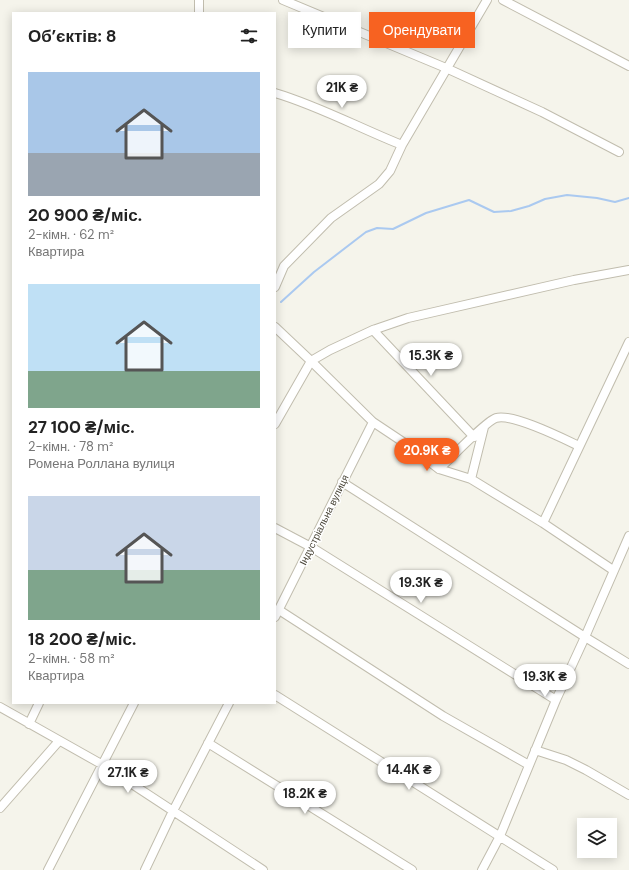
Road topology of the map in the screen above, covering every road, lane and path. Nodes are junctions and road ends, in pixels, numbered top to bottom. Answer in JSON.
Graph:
{"nodes":[{"id":1,"x":199,"y":0,"type":"edge"},
{"id":2,"x":283,"y":0,"type":"edge"},
{"id":3,"x":487,"y":0,"type":"edge"},
{"id":4,"x":503,"y":0,"type":"edge"},
{"id":5,"x":199,"y":12,"type":"edge"},
{"id":6,"x":629,"y":66,"type":"edge"},
{"id":7,"x":446,"y":68,"type":"junction"},
{"id":8,"x":276,"y":93,"type":"edge"},
{"id":9,"x":402,"y":145,"type":"junction"},
{"id":10,"x":619,"y":152,"type":"dead end"},
{"id":11,"x":629,"y":270,"type":"edge"},
{"id":12,"x":276,"y":285,"type":"edge"},
{"id":13,"x":276,"y":328,"type":"edge"},
{"id":14,"x":373,"y":330,"type":"junction"},
{"id":15,"x":629,"y":342,"type":"edge"},
{"id":16,"x":311,"y":361,"type":"junction"},
{"id":17,"x":276,"y":422,"type":"edge"},
{"id":18,"x":373,"y":422,"type":"junction"},
{"id":19,"x":484,"y":427,"type":"junction"},
{"id":20,"x":474,"y":437,"type":"junction"},
{"id":21,"x":580,"y":446,"type":"junction"},
{"id":22,"x":439,"y":469,"type":"junction"},
{"id":23,"x":471,"y":479,"type":"junction"},
{"id":24,"x":342,"y":482,"type":"junction"},
{"id":25,"x":543,"y":523,"type":"junction"},
{"id":26,"x":276,"y":529,"type":"edge"},
{"id":27,"x":629,"y":536,"type":"edge"},
{"id":28,"x":311,"y":547,"type":"junction"},
{"id":29,"x":613,"y":570,"type":"junction"},
{"id":30,"x":277,"y":614,"type":"edge"},
{"id":31,"x":585,"y":637,"type":"junction"},
{"id":32,"x":629,"y":664,"type":"edge"},
{"id":33,"x":276,"y":696,"type":"edge"},
{"id":34,"x":556,"y":700,"type":"junction"},
{"id":35,"x":39,"y":704,"type":"edge"},
{"id":36,"x":134,"y":704,"type":"edge"},
{"id":37,"x":229,"y":704,"type":"edge"},
{"id":38,"x":0,"y":708,"type":"edge"},
{"id":39,"x":29,"y":724,"type":"junction"},
{"id":40,"x":59,"y":741,"type":"junction"},
{"id":41,"x":208,"y":743,"type":"junction"},
{"id":42,"x":535,"y":750,"type":"junction"},
{"id":43,"x":103,"y":765,"type":"junction"},
{"id":44,"x":529,"y":765,"type":"junction"},
{"id":45,"x":629,"y":795,"type":"edge"},
{"id":46,"x":0,"y":808,"type":"edge"},
{"id":47,"x":173,"y":811,"type":"junction"},
{"id":48,"x":500,"y":836,"type":"junction"},
{"id":49,"x":48,"y":870,"type":"edge"},
{"id":50,"x":145,"y":870,"type":"edge"},
{"id":51,"x":263,"y":870,"type":"edge"},
{"id":52,"x":412,"y":870,"type":"edge"},
{"id":53,"x":482,"y":870,"type":"edge"},
{"id":54,"x":553,"y":870,"type":"edge"}],
"edges":[{"from":1,"to":5,"type":"street"},
{"from":2,"to":7,"type":"street"},
{"from":3,"to":7,"type":"street"},
{"from":4,"to":6,"type":"street"},
{"from":7,"to":9,"type":"street"},
{"from":7,"to":10,"type":"street"},
{"from":8,"to":9,"type":"street"},
{"from":9,"to":12,"type":"street"},
{"from":11,"to":14,"type":"street"},
{"from":13,"to":16,"type":"street"},
{"from":14,"to":16,"type":"street"},
{"from":14,"to":20,"type":"street"},
{"from":15,"to":21,"type":"street"},
{"from":16,"to":17,"type":"street"},
{"from":16,"to":18,"type":"street"},
{"from":18,"to":22,"type":"street"},
{"from":18,"to":24,"type":"street","name":"Індустріальна вулиця"},
{"from":19,"to":20,"type":"street"},
{"from":19,"to":21,"type":"street"},
{"from":19,"to":23,"type":"street"},
{"from":20,"to":22,"type":"street"},
{"from":21,"to":25,"type":"street"},
{"from":22,"to":23,"type":"street"},
{"from":23,"to":25,"type":"street"},
{"from":24,"to":28,"type":"street","name":"Індустріальна вулиця"},
{"from":24,"to":31,"type":"street"},
{"from":25,"to":29,"type":"street"},
{"from":26,"to":28,"type":"street"},
{"from":27,"to":29,"type":"street"},
{"from":28,"to":30,"type":"street","name":"Індустріальна вулиця"},
{"from":28,"to":34,"type":"street"},
{"from":29,"to":31,"type":"street"},
{"from":30,"to":44,"type":"street"},
{"from":31,"to":32,"type":"street"},
{"from":31,"to":34,"type":"street"},
{"from":33,"to":48,"type":"street"},
{"from":34,"to":42,"type":"street"},
{"from":35,"to":39,"type":"street"},
{"from":36,"to":43,"type":"street"},
{"from":37,"to":41,"type":"street"},
{"from":38,"to":39,"type":"street"},
{"from":39,"to":40,"type":"street"},
{"from":40,"to":43,"type":"street"},
{"from":40,"to":46,"type":"street"},
{"from":41,"to":47,"type":"street"},
{"from":41,"to":52,"type":"street"},
{"from":42,"to":44,"type":"street"},
{"from":42,"to":45,"type":"street"},
{"from":43,"to":47,"type":"street"},
{"from":43,"to":49,"type":"street"},
{"from":44,"to":48,"type":"street"},
{"from":47,"to":50,"type":"street"},
{"from":47,"to":51,"type":"street"},
{"from":48,"to":53,"type":"street"},
{"from":48,"to":54,"type":"street"}]}
